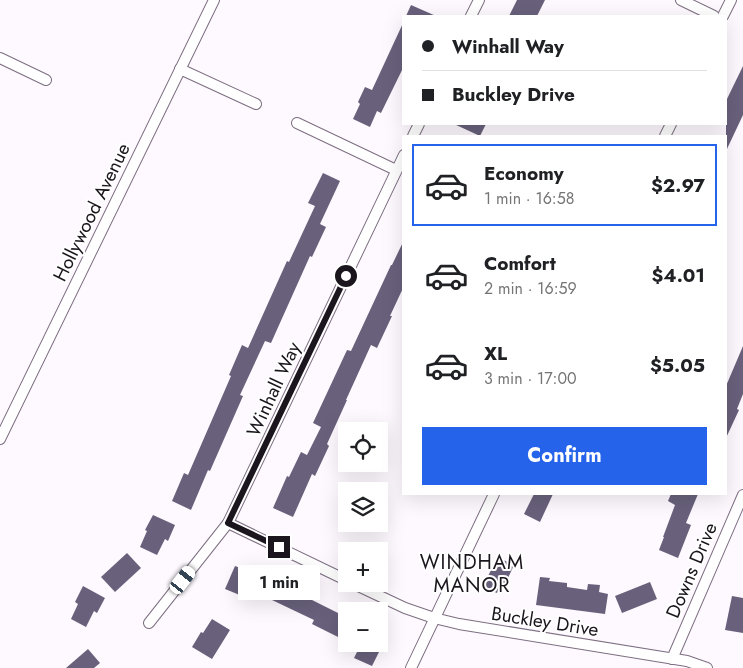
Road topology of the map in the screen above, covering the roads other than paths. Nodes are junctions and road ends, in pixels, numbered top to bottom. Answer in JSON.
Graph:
{"nodes":[{"id":1,"x":214,"y":0,"type":"edge"},
{"id":2,"x":479,"y":0,"type":"edge"},
{"id":3,"x":681,"y":0,"type":"edge"},
{"id":4,"x":731,"y":0,"type":"edge"},
{"id":5,"x":472,"y":15,"type":"edge"},
{"id":6,"x":712,"y":15,"type":"edge"},
{"id":7,"x":724,"y":15,"type":"edge"},
{"id":8,"x":0,"y":58,"type":"edge"},
{"id":9,"x":180,"y":69,"type":"junction"},
{"id":10,"x":46,"y":80,"type":"dead end"},
{"id":11,"x":256,"y":104,"type":"dead end"},
{"id":12,"x":297,"y":123,"type":"dead end"},
{"id":13,"x":402,"y":159,"type":"edge"},
{"id":14,"x":396,"y":170,"type":"junction"},
{"id":15,"x":0,"y":439,"type":"edge"},
{"id":16,"x":494,"y":495,"type":"edge"},
{"id":17,"x":743,"y":495,"type":"edge"},
{"id":18,"x":228,"y":523,"type":"junction"},
{"id":19,"x":338,"y":576,"type":"edge"},
{"id":20,"x":371,"y":592,"type":"edge"},
{"id":21,"x":434,"y":618,"type":"junction"},
{"id":22,"x":149,"y":623,"type":"dead end"},
{"id":23,"x":672,"y":659,"type":"junction"},
{"id":24,"x":411,"y":668,"type":"edge"},
{"id":25,"x":707,"y":668,"type":"edge"}],
"edges":[{"from":1,"to":9,"type":"street","name":"Hollywood Avenue"},
{"from":2,"to":5,"type":"street"},
{"from":3,"to":6,"type":"street"},
{"from":4,"to":7,"type":"street"},
{"from":8,"to":10,"type":"street"},
{"from":9,"to":11,"type":"street"},
{"from":9,"to":15,"type":"street","name":"Hollywood Avenue"},
{"from":12,"to":14,"type":"street"},
{"from":13,"to":14,"type":"street","name":"Winhall Way"},
{"from":14,"to":18,"type":"street","name":"Winhall Way"},
{"from":16,"to":21,"type":"street"},
{"from":17,"to":23,"type":"street","name":"Downs Drive"},
{"from":18,"to":19,"type":"street"},
{"from":18,"to":22,"type":"street","name":"Winhall Way"},
{"from":20,"to":21,"type":"street","name":"Buckley Drive"},
{"from":21,"to":23,"type":"street","name":"Buckley Drive"},
{"from":21,"to":24,"type":"street"},
{"from":23,"to":25,"type":"street","name":"Buckley Drive"}]}
